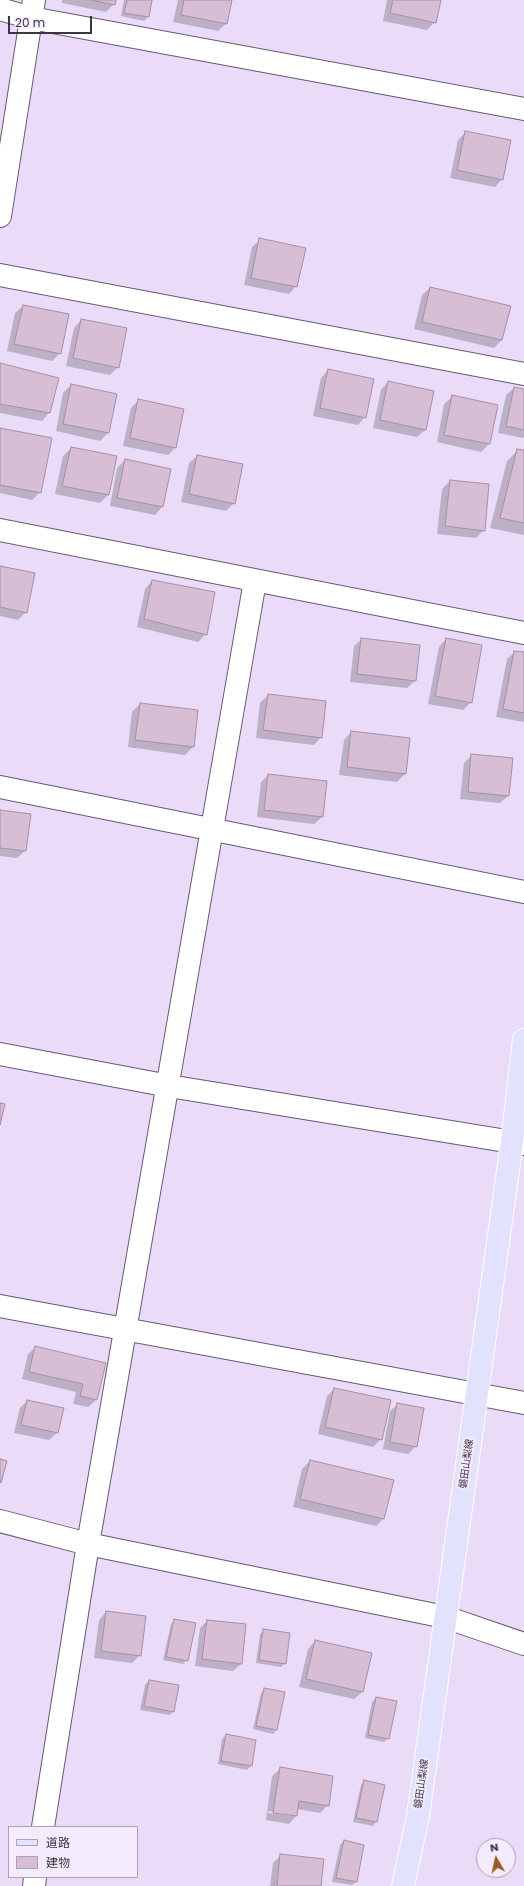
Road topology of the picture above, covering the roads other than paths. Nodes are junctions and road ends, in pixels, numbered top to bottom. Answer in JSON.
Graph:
{"nodes":[{"id":1,"x":0,"y":9,"type":"edge"},
{"id":2,"x":32,"y":9,"type":"edge"},
{"id":3,"x":524,"y":109,"type":"edge"},
{"id":4,"x":0,"y":216,"type":"edge"},
{"id":5,"x":0,"y":275,"type":"edge"},
{"id":6,"x":524,"y":374,"type":"edge"},
{"id":7,"x":0,"y":530,"type":"edge"},
{"id":8,"x":255,"y":581,"type":"junction"},
{"id":9,"x":524,"y":634,"type":"edge"},
{"id":10,"x":0,"y":787,"type":"edge"},
{"id":11,"x":213,"y":830,"type":"junction"},
{"id":12,"x":524,"y":892,"type":"edge"},
{"id":13,"x":524,"y":1040,"type":"edge"},
{"id":14,"x":0,"y":1054,"type":"edge"},
{"id":15,"x":169,"y":1086,"type":"junction"},
{"id":16,"x":518,"y":1143,"type":"edge"},
{"id":17,"x":0,"y":1306,"type":"edge"},
{"id":18,"x":126,"y":1330,"type":"junction"},
{"id":19,"x":477,"y":1395,"type":"junction"},
{"id":20,"x":524,"y":1403,"type":"edge"},
{"id":21,"x":0,"y":1521,"type":"edge"},
{"id":22,"x":88,"y":1544,"type":"junction"},
{"id":23,"x":445,"y":1617,"type":"junction"},
{"id":24,"x":524,"y":1644,"type":"edge"},
{"id":25,"x":43,"y":1826,"type":"edge"},
{"id":26,"x":403,"y":1886,"type":"edge"}],
"edges":[{"from":1,"to":2,"type":"street"},
{"from":2,"to":3,"type":"street"},
{"from":2,"to":4,"type":"street"},
{"from":5,"to":6,"type":"street"},
{"from":7,"to":8,"type":"street"},
{"from":8,"to":9,"type":"street"},
{"from":8,"to":11,"type":"street"},
{"from":10,"to":11,"type":"street"},
{"from":11,"to":12,"type":"street"},
{"from":11,"to":15,"type":"street"},
{"from":13,"to":16,"type":"main road","name":"磐田山梨線"},
{"from":14,"to":15,"type":"street"},
{"from":15,"to":16,"type":"street"},
{"from":15,"to":18,"type":"street"},
{"from":16,"to":19,"type":"main road","name":"磐田山梨線"},
{"from":17,"to":18,"type":"street"},
{"from":18,"to":19,"type":"street"},
{"from":18,"to":22,"type":"street"},
{"from":19,"to":20,"type":"street"},
{"from":19,"to":23,"type":"main road","name":"磐田山梨線"},
{"from":21,"to":22,"type":"street"},
{"from":22,"to":23,"type":"street"},
{"from":22,"to":25,"type":"street"},
{"from":23,"to":24,"type":"street"},
{"from":23,"to":26,"type":"main road","name":"磐田山梨線"}]}
